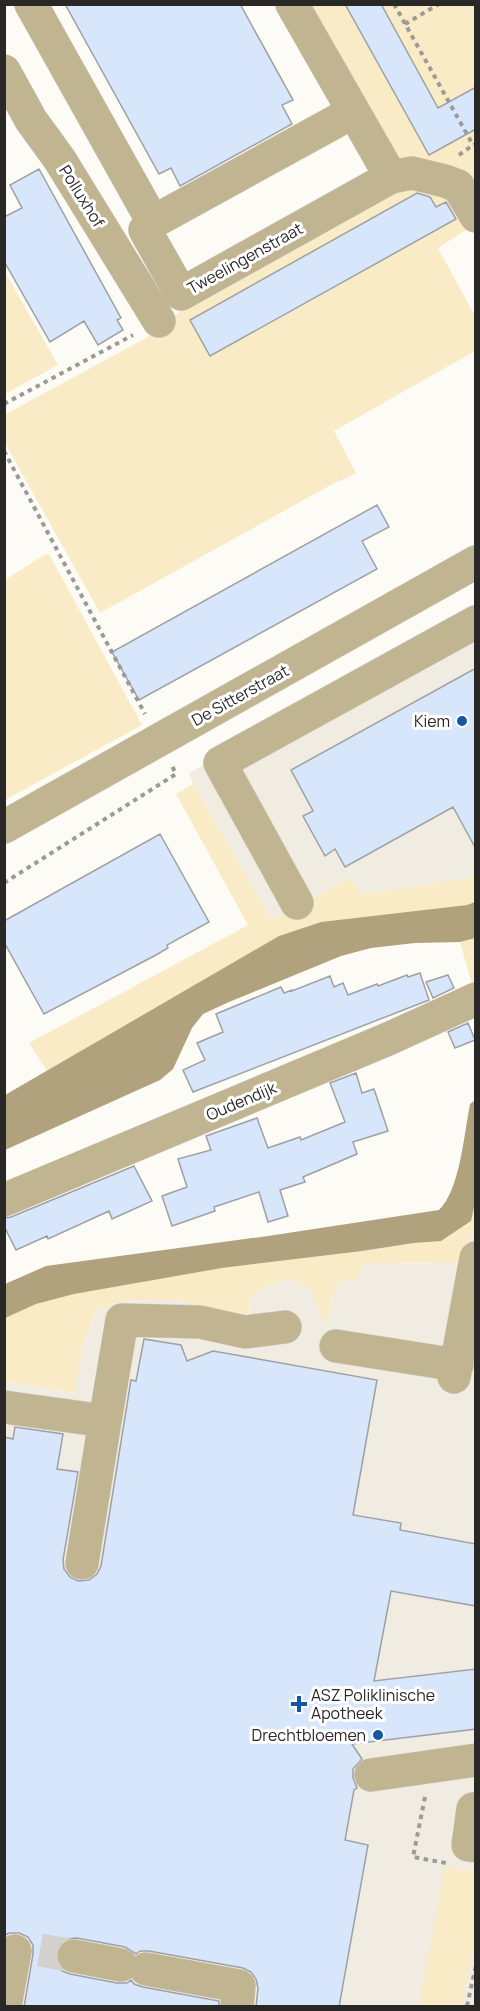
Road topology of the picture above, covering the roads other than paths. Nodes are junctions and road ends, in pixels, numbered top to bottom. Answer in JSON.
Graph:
{"nodes":[{"id":1,"x":31,"y":4,"type":"edge"},
{"id":2,"x":292,"y":4,"type":"edge"},
{"id":3,"x":4,"y":71,"type":"edge"},
{"id":4,"x":353,"y":112,"type":"junction"},
{"id":5,"x":391,"y":177,"type":"junction"},
{"id":6,"x":476,"y":216,"type":"edge"},
{"id":7,"x":153,"y":222,"type":"junction"},
{"id":8,"x":159,"y":321,"type":"road end"},
{"id":9,"x":476,"y":562,"type":"edge"},
{"id":10,"x":476,"y":622,"type":"edge"},
{"id":11,"x":4,"y":827,"type":"edge"},
{"id":12,"x":297,"y":903,"type":"dead end"},
{"id":13,"x":476,"y":999,"type":"edge"},
{"id":14,"x":4,"y":1200,"type":"edge"},
{"id":15,"x":476,"y":1258,"type":"edge"},
{"id":16,"x":285,"y":1327,"type":"dead end"},
{"id":17,"x":336,"y":1346,"type":"dead end"},
{"id":18,"x":4,"y":1407,"type":"edge"},
{"id":19,"x":105,"y":1421,"type":"junction"},
{"id":20,"x":82,"y":1563,"type":"dead end"},
{"id":21,"x":476,"y":1760,"type":"edge"},
{"id":22,"x":371,"y":1774,"type":"dead end"},
{"id":23,"x":476,"y":1809,"type":"edge"},
{"id":24,"x":465,"y":1855,"type":"edge"},
{"id":25,"x":29,"y":1950,"type":"dead end"},
{"id":26,"x":74,"y":1956,"type":"tunnel mouth"},
{"id":27,"x":5,"y":2007,"type":"edge"},
{"id":28,"x":237,"y":2007,"type":"edge"}],
"edges":[{"from":1,"to":7,"type":"street"},
{"from":2,"to":4,"type":"street"},
{"from":3,"to":8,"type":"street","name":"Polluxhof"},
{"from":4,"to":5,"type":"street"},
{"from":4,"to":7,"type":"street"},
{"from":5,"to":6,"type":"street"},
{"from":5,"to":7,"type":"street","name":"Tweelingenstraat"},
{"from":9,"to":11,"type":"street","name":"De Sitterstraat"},
{"from":10,"to":12,"type":"street"},
{"from":13,"to":14,"type":"street","name":"Oudendijk"},
{"from":15,"to":17,"type":"street"},
{"from":16,"to":19,"type":"street"},
{"from":18,"to":19,"type":"street"},
{"from":19,"to":20,"type":"street"},
{"from":21,"to":22,"type":"street"},
{"from":23,"to":24,"type":"street"},
{"from":25,"to":27,"type":"street"},
{"from":26,"to":28,"type":"street"}]}
